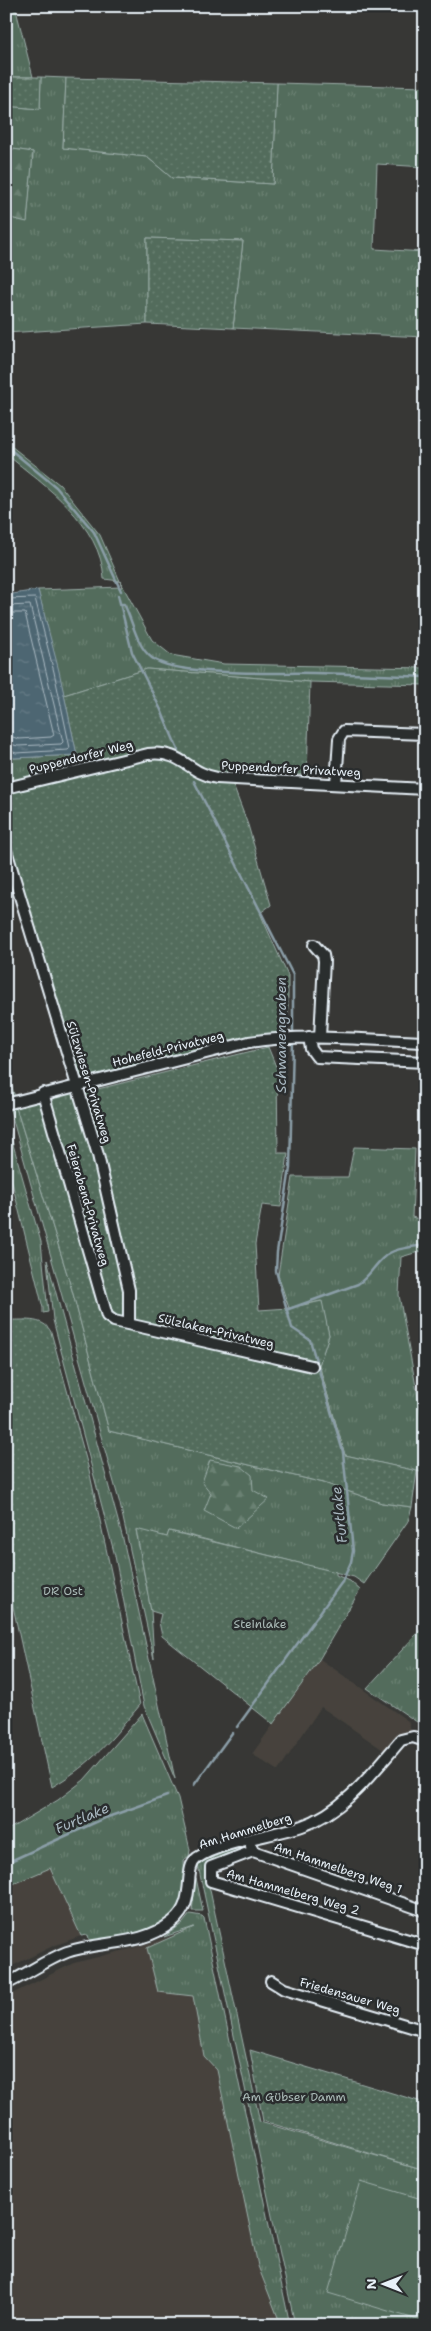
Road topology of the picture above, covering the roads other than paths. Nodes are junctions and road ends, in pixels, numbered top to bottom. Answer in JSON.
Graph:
{"nodes":[{"id":1,"x":425,"y":734,"type":"edge"},
{"id":2,"x":162,"y":752,"type":"joint"},
{"id":3,"x":336,"y":784,"type":"junction"},
{"id":4,"x":6,"y":788,"type":"edge"},
{"id":5,"x":425,"y":789,"type":"edge"},
{"id":6,"x":6,"y":850,"type":"edge"},
{"id":7,"x":314,"y":945,"type":"dead end"},
{"id":8,"x":305,"y":1037,"type":"junction"},
{"id":9,"x":320,"y":1037,"type":"junction"},
{"id":10,"x":425,"y":1042,"type":"edge"},
{"id":11,"x":425,"y":1062,"type":"edge"},
{"id":12,"x":78,"y":1084,"type":"junction"},
{"id":13,"x":43,"y":1093,"type":"junction"},
{"id":14,"x":6,"y":1104,"type":"edge"},
{"id":15,"x":114,"y":1321,"type":"joint"},
{"id":16,"x":128,"y":1324,"type":"junction"},
{"id":17,"x":312,"y":1366,"type":"dead end"},
{"id":18,"x":425,"y":1741,"type":"edge"},
{"id":19,"x":250,"y":1840,"type":"junction"},
{"id":20,"x":253,"y":1852,"type":"junction"},
{"id":21,"x":425,"y":1912,"type":"edge"},
{"id":22,"x":425,"y":1945,"type":"edge"},
{"id":23,"x":271,"y":1981,"type":"dead end"},
{"id":24,"x":6,"y":1984,"type":"edge"},
{"id":25,"x":425,"y":2031,"type":"edge"}],
"edges":[{"from":1,"to":3,"type":"street"},
{"from":2,"to":3,"type":"street","name":"Puppendorfer Privatweg"},
{"from":2,"to":4,"type":"street","name":"Puppendorfer Weg"},
{"from":3,"to":5,"type":"street","name":"Puppendorfer Privatweg"},
{"from":6,"to":12,"type":"street","name":"Sülzwiesen-Privatweg"},
{"from":7,"to":9,"type":"street"},
{"from":8,"to":9,"type":"street","name":"Hohefeld-Privatweg"},
{"from":8,"to":11,"type":"street"},
{"from":8,"to":12,"type":"street","name":"Hohefeld-Privatweg"},
{"from":9,"to":10,"type":"street","name":"Hohefeld-Privatweg"},
{"from":12,"to":13,"type":"street","name":"Hohefeld-Privatweg"},
{"from":12,"to":16,"type":"street","name":"Sülzwiesen-Privatweg"},
{"from":13,"to":14,"type":"street","name":"Hohefeld-Privatweg"},
{"from":13,"to":15,"type":"street","name":"Feierabend-Privatweg"},
{"from":15,"to":16,"type":"street","name":"Sülzlaken-Privatweg"},
{"from":16,"to":17,"type":"street","name":"Sülzlaken-Privatweg"},
{"from":18,"to":19,"type":"street","name":"Am Hammelberg"},
{"from":19,"to":20,"type":"street"},
{"from":19,"to":24,"type":"street","name":"Am Hammelberg"},
{"from":20,"to":21,"type":"street","name":"Am Hammelberg Weg 1"},
{"from":20,"to":22,"type":"street","name":"Am Hammelberg Weg 2"},
{"from":23,"to":25,"type":"street","name":"Friedensauer Weg"}]}
